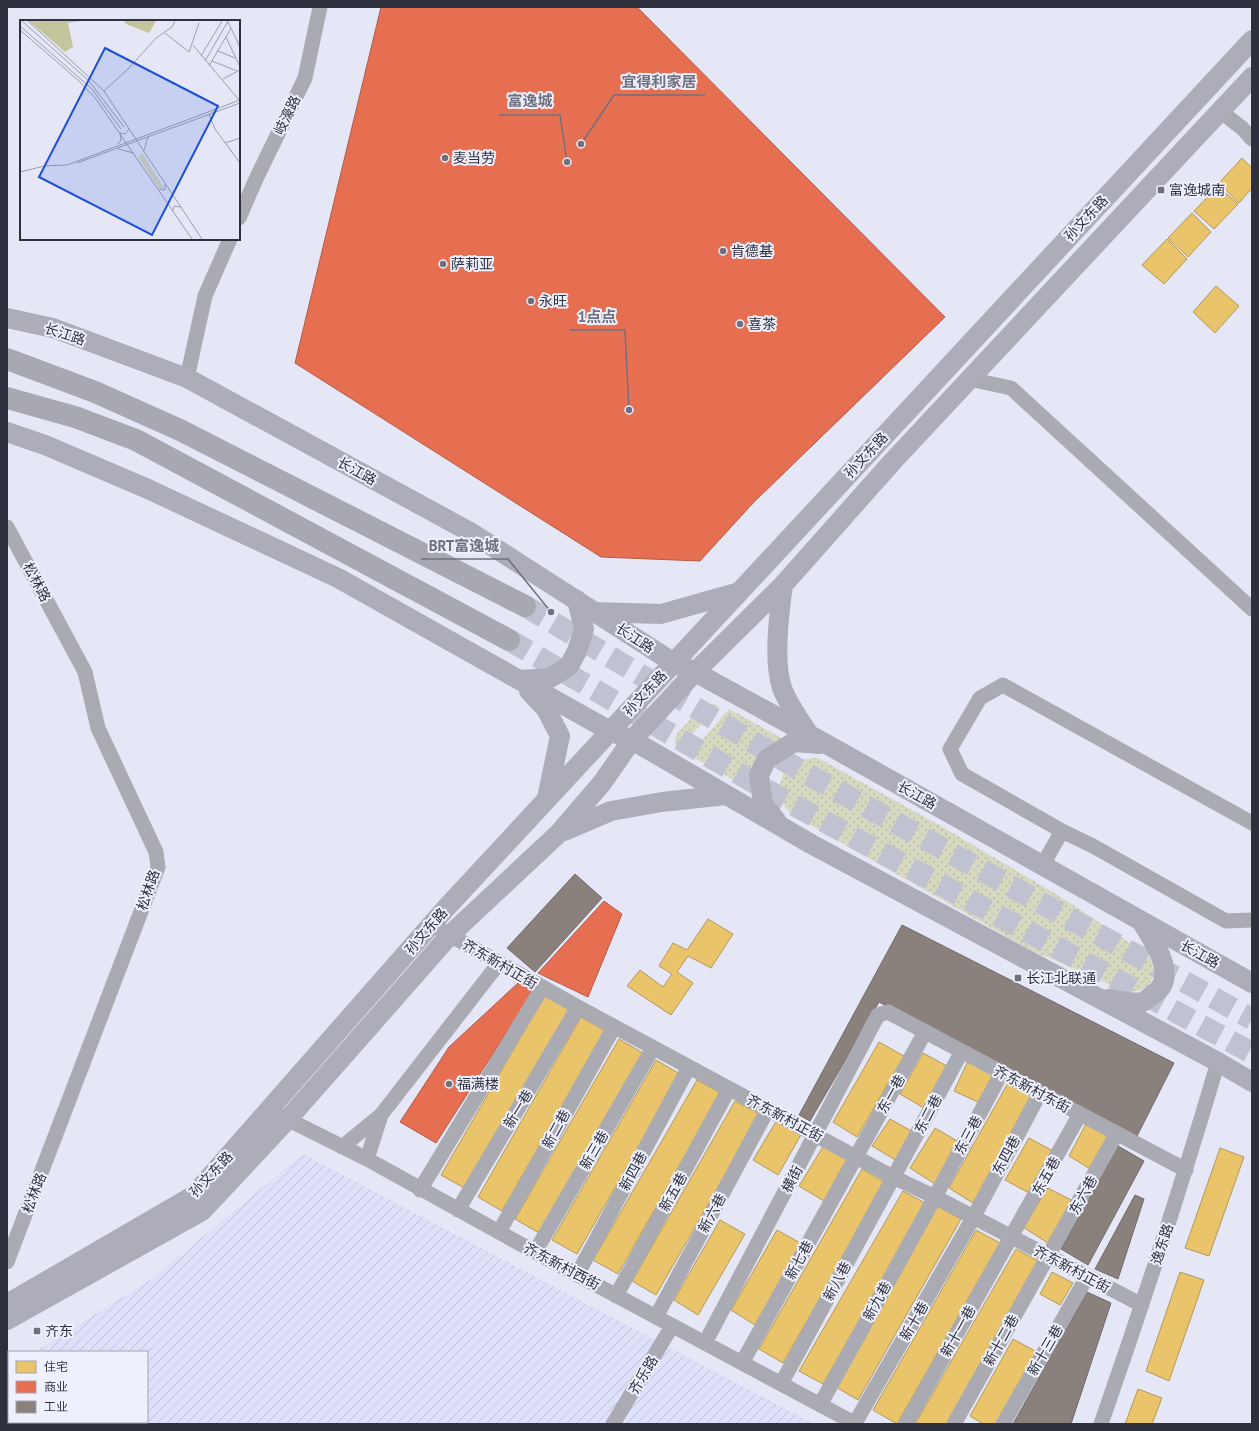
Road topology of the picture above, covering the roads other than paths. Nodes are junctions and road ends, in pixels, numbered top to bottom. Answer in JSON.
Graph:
{"nodes":[{"id":1,"x":320,"y":7,"type":"edge"},
{"id":2,"x":1252,"y":40,"type":"edge"},
{"id":3,"x":1252,"y":77,"type":"edge"},
{"id":4,"x":1220,"y":111,"type":"junction"},
{"id":5,"x":1252,"y":139,"type":"edge"},
{"id":6,"x":240,"y":216,"type":"edge"},
{"id":7,"x":230,"y":240,"type":"edge"},
{"id":8,"x":7,"y":318,"type":"edge"},
{"id":9,"x":7,"y":359,"type":"edge"},
{"id":10,"x":187,"y":378,"type":"junction"},
{"id":11,"x":969,"y":379,"type":"junction"},
{"id":12,"x":7,"y":398,"type":"edge"},
{"id":13,"x":7,"y":432,"type":"edge"},
{"id":14,"x":7,"y":527,"type":"edge"},
{"id":15,"x":783,"y":585,"type":"junction"},
{"id":16,"x":739,"y":592,"type":"junction"},
{"id":17,"x":577,"y":600,"type":"junction"},
{"id":18,"x":525,"y":606,"type":"tunnel mouth"},
{"id":19,"x":1252,"y":609,"type":"edge"},
{"id":20,"x":594,"y":612,"type":"junction"},
{"id":21,"x":509,"y":640,"type":"tunnel mouth"},
{"id":22,"x":674,"y":663,"type":"junction"},
{"id":23,"x":695,"y":672,"type":"junction"},
{"id":24,"x":519,"y":680,"type":"junction"},
{"id":25,"x":610,"y":731,"type":"junction"},
{"id":26,"x":809,"y":735,"type":"junction"},
{"id":27,"x":632,"y":740,"type":"junction"},
{"id":28,"x":828,"y":745,"type":"junction"},
{"id":29,"x":726,"y":795,"type":"junction"},
{"id":30,"x":547,"y":799,"type":"junction"},
{"id":31,"x":1252,"y":823,"type":"edge"},
{"id":32,"x":780,"y":826,"type":"junction"},
{"id":33,"x":1062,"y":831,"type":"junction"},
{"id":34,"x":559,"y":833,"type":"junction"},
{"id":35,"x":1042,"y":866,"type":"junction"},
{"id":36,"x":1252,"y":920,"type":"edge"},
{"id":37,"x":1142,"y":922,"type":"junction"},
{"id":38,"x":432,"y":924,"type":"junction"},
{"id":39,"x":450,"y":935,"type":"junction"},
{"id":40,"x":498,"y":963,"type":"junction"},
{"id":41,"x":1252,"y":983,"type":"edge"},
{"id":42,"x":542,"y":988,"type":"junction"},
{"id":43,"x":1098,"y":998,"type":"junction"},
{"id":44,"x":578,"y":1008,"type":"junction"},
{"id":45,"x":878,"y":1015,"type":"joint"},
{"id":46,"x":614,"y":1027,"type":"junction"},
{"id":47,"x":926,"y":1032,"type":"junction"},
{"id":48,"x":653,"y":1048,"type":"junction"},
{"id":49,"x":962,"y":1051,"type":"junction"},
{"id":50,"x":1218,"y":1062,"type":"junction"},
{"id":51,"x":689,"y":1067,"type":"junction"},
{"id":52,"x":1002,"y":1072,"type":"junction"},
{"id":53,"x":1252,"y":1082,"type":"edge"},
{"id":54,"x":729,"y":1088,"type":"junction"},
{"id":55,"x":1040,"y":1093,"type":"junction"},
{"id":56,"x":768,"y":1109,"type":"junction"},
{"id":57,"x":269,"y":1110,"type":"junction"},
{"id":58,"x":1080,"y":1114,"type":"junction"},
{"id":59,"x":381,"y":1115,"type":"junction"},
{"id":60,"x":288,"y":1119,"type":"junction"},
{"id":61,"x":815,"y":1134,"type":"junction"},
{"id":62,"x":1117,"y":1134,"type":"junction"},
{"id":63,"x":342,"y":1147,"type":"junction"},
{"id":64,"x":857,"y":1156,"type":"junction"},
{"id":65,"x":367,"y":1159,"type":"junction"},
{"id":66,"x":1186,"y":1170,"type":"junction"},
{"id":67,"x":894,"y":1177,"type":"junction"},
{"id":68,"x":420,"y":1190,"type":"junction"},
{"id":69,"x":935,"y":1197,"type":"junction"},
{"id":70,"x":458,"y":1210,"type":"junction"},
{"id":71,"x":973,"y":1218,"type":"junction"},
{"id":72,"x":499,"y":1232,"type":"junction"},
{"id":73,"x":1011,"y":1237,"type":"junction"},
{"id":74,"x":535,"y":1252,"type":"junction"},
{"id":75,"x":1048,"y":1256,"type":"junction"},
{"id":76,"x":7,"y":1262,"type":"edge"},
{"id":77,"x":577,"y":1275,"type":"junction"},
{"id":78,"x":1087,"y":1277,"type":"junction"},
{"id":79,"x":616,"y":1296,"type":"junction"},
{"id":80,"x":7,"y":1304,"type":"edge"},
{"id":81,"x":1142,"y":1305,"type":"junction"},
{"id":82,"x":656,"y":1317,"type":"junction"},
{"id":83,"x":7,"y":1320,"type":"edge"},
{"id":84,"x":672,"y":1326,"type":"junction"},
{"id":85,"x":705,"y":1343,"type":"junction"},
{"id":86,"x":742,"y":1363,"type":"junction"},
{"id":87,"x":781,"y":1384,"type":"junction"},
{"id":88,"x":820,"y":1405,"type":"junction"},
{"id":89,"x":613,"y":1424,"type":"edge"},
{"id":90,"x":855,"y":1424,"type":"edge"},
{"id":91,"x":906,"y":1424,"type":"edge"},
{"id":92,"x":954,"y":1424,"type":"edge"},
{"id":93,"x":1004,"y":1424,"type":"edge"},
{"id":94,"x":1101,"y":1424,"type":"edge"}],
"edges":[{"from":1,"to":6,"type":"street","name":"岐濠路"},
{"from":2,"to":16,"type":"main road","name":"孙文东路"},
{"from":3,"to":4,"type":"main road","name":"孙文东路"},
{"from":4,"to":5,"type":"street"},
{"from":4,"to":11,"type":"main road","name":"孙文东路"},
{"from":7,"to":10,"type":"street"},
{"from":8,"to":10,"type":"main road","name":"长江路"},
{"from":9,"to":18,"type":"highway"},
{"from":10,"to":17,"type":"main road","name":"长江路"},
{"from":11,"to":15,"type":"main road","name":"孙文东路"},
{"from":11,"to":19,"type":"street"},
{"from":12,"to":21,"type":"highway"},
{"from":13,"to":24,"type":"main road"},
{"from":14,"to":76,"type":"street","name":"松林路"},
{"from":15,"to":23,"type":"main road","name":"孙文东路"},
{"from":15,"to":26,"type":"main road"},
{"from":16,"to":20,"type":"main road"},
{"from":16,"to":22,"type":"main road","name":"孙文东路"},
{"from":17,"to":20,"type":"main road","name":"长江路"},
{"from":17,"to":24,"type":"main road"},
{"from":20,"to":22,"type":"main road","name":"长江路"},
{"from":22,"to":23,"type":"main road","name":"长江路"},
{"from":22,"to":25,"type":"main road","name":"孙文东路"},
{"from":23,"to":26,"type":"main road","name":"长江路"},
{"from":23,"to":27,"type":"main road","name":"孙文东路"},
{"from":24,"to":25,"type":"main road"},
{"from":24,"to":30,"type":"main road"},
{"from":25,"to":27,"type":"main road"},
{"from":25,"to":30,"type":"main road","name":"孙文东路"},
{"from":26,"to":28,"type":"main road","name":"长江路"},
{"from":27,"to":29,"type":"main road"},
{"from":27,"to":34,"type":"main road","name":"孙文东路"},
{"from":28,"to":32,"type":"main road"},
{"from":28,"to":35,"type":"main road","name":"长江路"},
{"from":29,"to":32,"type":"main road"},
{"from":29,"to":34,"type":"main road"},
{"from":30,"to":38,"type":"main road","name":"孙文东路"},
{"from":31,"to":33,"type":"street"},
{"from":32,"to":43,"type":"main road"},
{"from":33,"to":35,"type":"street"},
{"from":33,"to":36,"type":"street"},
{"from":34,"to":39,"type":"main road","name":"孙文东路"},
{"from":35,"to":37,"type":"main road","name":"长江路"},
{"from":37,"to":41,"type":"main road","name":"长江路"},
{"from":37,"to":43,"type":"main road"},
{"from":38,"to":39,"type":"street","name":"齐东新村正街"},
{"from":38,"to":57,"type":"main road","name":"孙文东路"},
{"from":39,"to":40,"type":"street","name":"齐东新村正街"},
{"from":39,"to":60,"type":"main road","name":"孙文东路"},
{"from":40,"to":42,"type":"street","name":"齐东新村正街"},
{"from":40,"to":59,"type":"street"},
{"from":42,"to":44,"type":"street","name":"齐东新村正街"},
{"from":42,"to":68,"type":"street"},
{"from":43,"to":50,"type":"main road"},
{"from":44,"to":46,"type":"street","name":"齐东新村正街"},
{"from":44,"to":70,"type":"street","name":"新一巷"},
{"from":45,"to":47,"type":"street","name":"齐东新村东街"},
{"from":45,"to":61,"type":"street","name":"横街"},
{"from":46,"to":48,"type":"street","name":"齐东新村正街"},
{"from":46,"to":72,"type":"street","name":"新二巷"},
{"from":47,"to":49,"type":"street","name":"齐东新村东街"},
{"from":47,"to":64,"type":"street","name":"东一巷"},
{"from":48,"to":51,"type":"street","name":"齐东新村正街"},
{"from":48,"to":74,"type":"street","name":"新三巷"},
{"from":49,"to":52,"type":"street","name":"齐东新村东街"},
{"from":49,"to":67,"type":"street","name":"东二巷"},
{"from":50,"to":53,"type":"main road"},
{"from":50,"to":66,"type":"street","name":"逸东路"},
{"from":51,"to":54,"type":"street","name":"齐东新村正街"},
{"from":51,"to":77,"type":"street","name":"新四巷"},
{"from":52,"to":55,"type":"street","name":"齐东新村东街"},
{"from":52,"to":69,"type":"street","name":"东三巷"},
{"from":54,"to":56,"type":"street","name":"齐东新村正街"},
{"from":54,"to":79,"type":"street","name":"新五巷"},
{"from":55,"to":58,"type":"street","name":"齐东新村东街"},
{"from":55,"to":71,"type":"street","name":"东四巷"},
{"from":56,"to":61,"type":"street","name":"齐东新村正街"},
{"from":56,"to":82,"type":"street","name":"新六巷"},
{"from":57,"to":60,"type":"street","name":"齐东新村西街"},
{"from":57,"to":80,"type":"main road","name":"孙文东路"},
{"from":58,"to":62,"type":"street","name":"齐东新村东街"},
{"from":58,"to":73,"type":"street","name":"东五巷"},
{"from":59,"to":63,"type":"street"},
{"from":59,"to":65,"type":"street"},
{"from":60,"to":63,"type":"street","name":"齐东新村西街"},
{"from":60,"to":83,"type":"main road","name":"孙文东路"},
{"from":61,"to":64,"type":"street","name":"齐东新村正街"},
{"from":61,"to":85,"type":"street","name":"横街"},
{"from":62,"to":66,"type":"street","name":"齐东新村东街"},
{"from":62,"to":75,"type":"street","name":"东六巷"},
{"from":63,"to":65,"type":"street","name":"齐东新村西街"},
{"from":64,"to":67,"type":"street","name":"齐东新村正街"},
{"from":64,"to":86,"type":"street","name":"新七巷"},
{"from":65,"to":68,"type":"street","name":"齐东新村西街"},
{"from":66,"to":81,"type":"street","name":"逸东路"},
{"from":67,"to":69,"type":"street","name":"齐东新村正街"},
{"from":67,"to":87,"type":"street","name":"新八巷"},
{"from":68,"to":70,"type":"street","name":"齐东新村西街"},
{"from":69,"to":71,"type":"street","name":"齐东新村正街"},
{"from":69,"to":88,"type":"street","name":"新九巷"},
{"from":70,"to":72,"type":"street","name":"齐东新村西街"},
{"from":71,"to":73,"type":"street","name":"齐东新村正街"},
{"from":71,"to":90,"type":"street","name":"新十巷"},
{"from":72,"to":74,"type":"street","name":"齐东新村西街"},
{"from":73,"to":75,"type":"street","name":"齐东新村正街"},
{"from":73,"to":91,"type":"street","name":"新十一巷"},
{"from":74,"to":77,"type":"street","name":"齐东新村西街"},
{"from":75,"to":78,"type":"street","name":"齐东新村正街"},
{"from":75,"to":92,"type":"street","name":"新十二巷"},
{"from":77,"to":79,"type":"street","name":"齐东新村西街"},
{"from":78,"to":81,"type":"street","name":"齐东新村正街"},
{"from":78,"to":93,"type":"street","name":"新十三巷"},
{"from":79,"to":82,"type":"street","name":"齐东新村西街"},
{"from":81,"to":94,"type":"street","name":"逸东路"},
{"from":82,"to":84,"type":"street","name":"齐东新村西街"},
{"from":84,"to":85,"type":"street","name":"齐东新村西街"},
{"from":84,"to":89,"type":"street","name":"齐乐路"},
{"from":85,"to":86,"type":"street","name":"齐东新村西街"},
{"from":86,"to":87,"type":"street","name":"齐东新村西街"},
{"from":87,"to":88,"type":"street","name":"齐东新村西街"},
{"from":88,"to":90,"type":"street","name":"齐东新村西街"}]}
